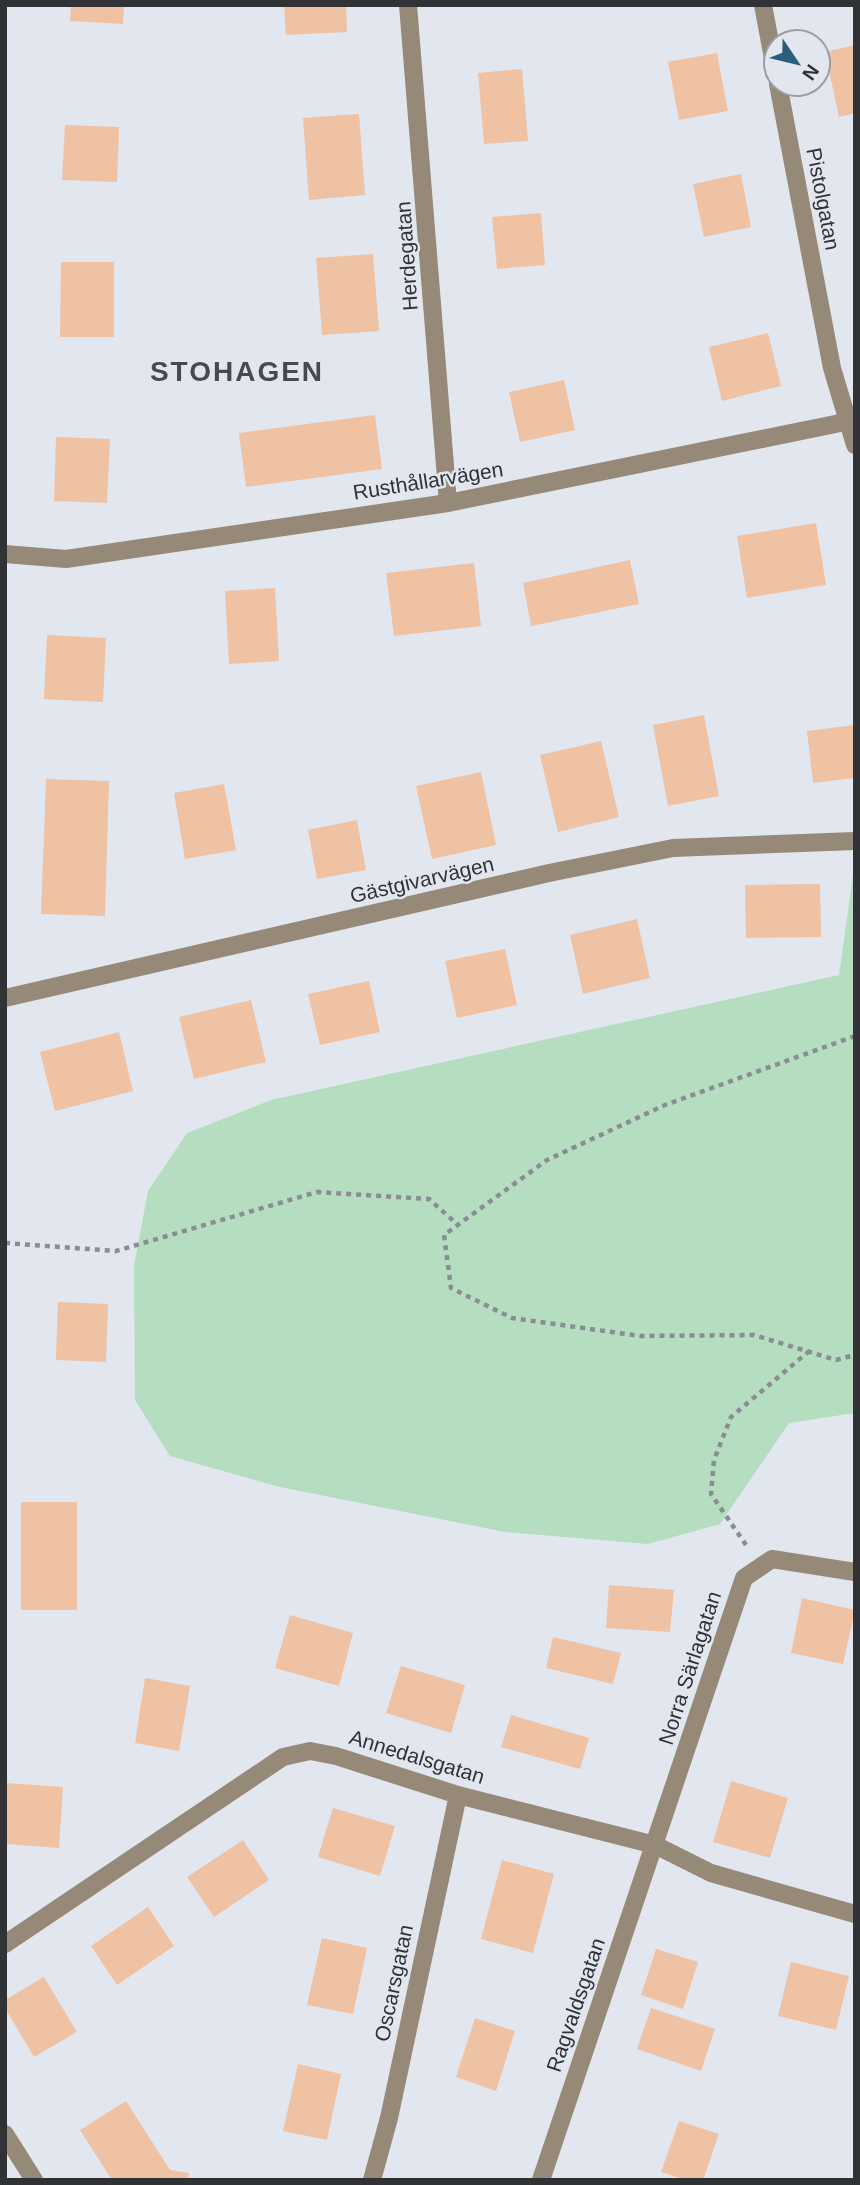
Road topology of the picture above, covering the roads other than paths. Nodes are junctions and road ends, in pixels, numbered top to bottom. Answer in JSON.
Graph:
{"nodes":[{"id":1,"x":408,"y":5,"type":"edge"},
{"id":2,"x":763,"y":5,"type":"edge"},
{"id":3,"x":767,"y":28,"type":"edge"},
{"id":4,"x":781,"y":98,"type":"edge"},
{"id":5,"x":851,"y":421,"type":"edge"},
{"id":6,"x":855,"y":445,"type":"edge"},
{"id":7,"x":448,"y":503,"type":"junction"},
{"id":8,"x":5,"y":554,"type":"edge"},
{"id":9,"x":855,"y":841,"type":"edge"},
{"id":10,"x":5,"y":998,"type":"edge"},
{"id":11,"x":855,"y":1572,"type":"edge"},
{"id":12,"x":458,"y":1795,"type":"junction"},
{"id":13,"x":655,"y":1845,"type":"junction"},
{"id":14,"x":855,"y":1914,"type":"edge"},
{"id":15,"x":5,"y":1944,"type":"edge"},
{"id":16,"x":5,"y":2134,"type":"edge"},
{"id":17,"x":34,"y":2180,"type":"edge"},
{"id":18,"x":372,"y":2180,"type":"edge"},
{"id":19,"x":541,"y":2180,"type":"edge"}],
"edges":[{"from":1,"to":7,"type":"street","name":"Herdegatan"},
{"from":2,"to":3,"type":"street"},
{"from":4,"to":5,"type":"street","name":"Pistolgatan"},
{"from":5,"to":6,"type":"street","name":"Pistolgatan"},
{"from":5,"to":7,"type":"street","name":"Rusthållarvägen"},
{"from":7,"to":8,"type":"street","name":"Rusthållarvägen"},
{"from":9,"to":10,"type":"street","name":"Gästgivarvägen"},
{"from":11,"to":13,"type":"street","name":"Norra Särlagatan"},
{"from":12,"to":13,"type":"street","name":"Annedalsgatan"},
{"from":12,"to":15,"type":"street","name":"Annedalsgatan"},
{"from":12,"to":18,"type":"street","name":"Oscarsgatan"},
{"from":13,"to":14,"type":"street","name":"Annedalsgatan"},
{"from":13,"to":19,"type":"street","name":"Ragvaldsgatan"},
{"from":16,"to":17,"type":"street"}]}
